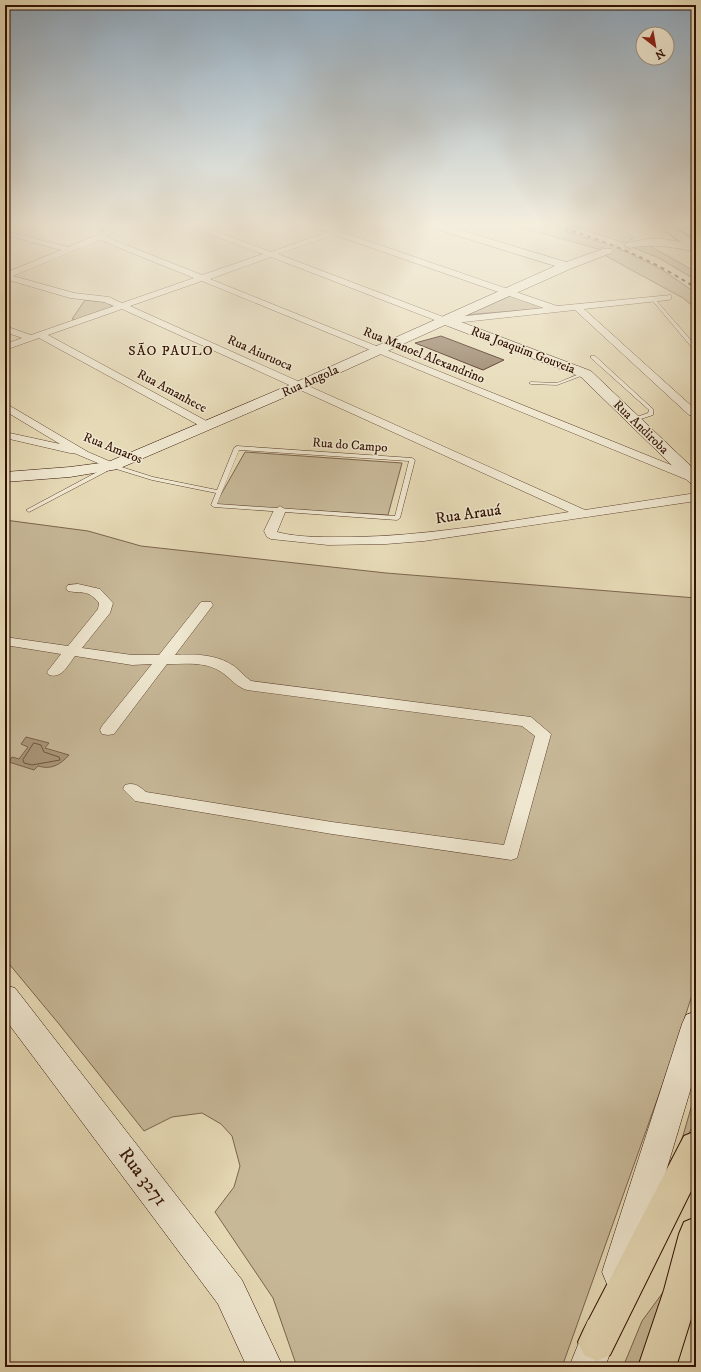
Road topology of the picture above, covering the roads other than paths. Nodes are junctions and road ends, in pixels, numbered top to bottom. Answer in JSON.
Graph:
{"nodes":[{"id":1,"x":46,"y":288,"type":"edge"},
{"id":2,"x":173,"y":288,"type":"edge"},
{"id":3,"x":225,"y":288,"type":"edge"},
{"id":4,"x":360,"y":288,"type":"edge"},
{"id":5,"x":498,"y":288,"type":"edge"},
{"id":6,"x":518,"y":288,"type":"edge"},
{"id":7,"x":509,"y":292,"type":"junction"},
{"id":8,"x":668,"y":297,"type":"dead end"},
{"id":9,"x":653,"y":299,"type":"junction"},
{"id":10,"x":122,"y":306,"type":"junction"},
{"id":11,"x":578,"y":308,"type":"junction"},
{"id":12,"x":559,"y":309,"type":"junction"},
{"id":13,"x":445,"y":321,"type":"junction"},
{"id":14,"x":5,"y":329,"type":"edge"},
{"id":15,"x":35,"y":336,"type":"junction"},
{"id":16,"x":490,"y":340,"type":"dead end"},
{"id":17,"x":5,"y":347,"type":"edge"},
{"id":18,"x":696,"y":349,"type":"edge"},
{"id":19,"x":377,"y":351,"type":"junction"},
{"id":20,"x":593,"y":358,"type":"dead end"},
{"id":21,"x":583,"y":375,"type":"junction"},
{"id":22,"x":531,"y":383,"type":"dead end"},
{"id":23,"x":299,"y":386,"type":"junction"},
{"id":24,"x":5,"y":406,"type":"edge"},
{"id":25,"x":693,"y":413,"type":"dead end"},
{"id":26,"x":634,"y":420,"type":"junction"},
{"id":27,"x":208,"y":426,"type":"junction"},
{"id":28,"x":5,"y":435,"type":"edge"},
{"id":29,"x":25,"y":439,"type":"junction"},
{"id":30,"x":5,"y":444,"type":"edge"},
{"id":31,"x":84,"y":454,"type":"junction"},
{"id":32,"x":112,"y":466,"type":"junction"},
{"id":33,"x":5,"y":478,"type":"edge"},
{"id":34,"x":695,"y":480,"type":"edge"},
{"id":35,"x":219,"y":492,"type":"junction"},
{"id":36,"x":696,"y":497,"type":"edge"},
{"id":37,"x":29,"y":510,"type":"dead end"},
{"id":38,"x":280,"y":510,"type":"junction"},
{"id":39,"x":584,"y":514,"type":"junction"},
{"id":40,"x":73,"y":588,"type":"dead end"},
{"id":41,"x":206,"y":605,"type":"dead end"},
{"id":42,"x":5,"y":641,"type":"edge"},
{"id":43,"x":72,"y":650,"type":"junction"},
{"id":44,"x":164,"y":660,"type":"junction"},
{"id":45,"x":54,"y":672,"type":"dead end"},
{"id":46,"x":108,"y":730,"type":"dead end"},
{"id":47,"x":131,"y":789,"type":"dead end"},
{"id":48,"x":5,"y":997,"type":"edge"},
{"id":49,"x":696,"y":1024,"type":"edge"},
{"id":50,"x":696,"y":1147,"type":"edge"},
{"id":51,"x":696,"y":1234,"type":"edge"},
{"id":52,"x":592,"y":1354,"type":"edge"},
{"id":53,"x":265,"y":1367,"type":"edge"},
{"id":54,"x":656,"y":1367,"type":"edge"}],
"edges":[{"from":1,"to":10,"type":"street","name":"Rua Aiuruoca"},
{"from":2,"to":10,"type":"street"},
{"from":3,"to":19,"type":"street","name":"Rua Manoel Alexandrino"},
{"from":4,"to":13,"type":"street","name":"Rua Joaquim Gouveia"},
{"from":5,"to":7,"type":"street"},
{"from":6,"to":7,"type":"street","name":"Rua Angola"},
{"from":7,"to":12,"type":"street"},
{"from":7,"to":13,"type":"street","name":"Rua Angola"},
{"from":8,"to":9,"type":"street"},
{"from":9,"to":11,"type":"street"},
{"from":9,"to":18,"type":"lane"},
{"from":10,"to":15,"type":"street"},
{"from":10,"to":23,"type":"street","name":"Rua Aiuruoca"},
{"from":11,"to":12,"type":"street"},
{"from":11,"to":25,"type":"street"},
{"from":12,"to":13,"type":"street"},
{"from":13,"to":19,"type":"street","name":"Rua Angola"},
{"from":13,"to":21,"type":"street","name":"Rua Joaquim Gouveia"},
{"from":14,"to":15,"type":"street","name":"Rua Amanhece"},
{"from":15,"to":17,"type":"street"},
{"from":15,"to":27,"type":"street","name":"Rua Amanhece"},
{"from":16,"to":21,"type":"lane"},
{"from":19,"to":23,"type":"street","name":"Rua Angola"},
{"from":19,"to":34,"type":"street","name":"Rua Manoel Alexandrino"},
{"from":20,"to":26,"type":"lane"},
{"from":21,"to":22,"type":"lane"},
{"from":21,"to":26,"type":"street","name":"Rua Andiroba"},
{"from":23,"to":27,"type":"street","name":"Rua Angola"},
{"from":23,"to":39,"type":"street","name":"Rua Aiuruoca"},
{"from":24,"to":31,"type":"street","name":"Rua Amaros"},
{"from":26,"to":34,"type":"street","name":"Rua Andiroba"},
{"from":27,"to":32,"type":"street","name":"Rua Angola"},
{"from":28,"to":29,"type":"street"},
{"from":29,"to":30,"type":"street"},
{"from":29,"to":31,"type":"street"},
{"from":31,"to":32,"type":"street","name":"Rua Amaros"},
{"from":32,"to":33,"type":"street","name":"Rua Angola"},
{"from":32,"to":35,"type":"lane","name":"Rua Amaros"},
{"from":32,"to":37,"type":"lane"},
{"from":35,"to":38,"type":"lane","name":"Rua do Campo"},
{"from":35,"to":38,"type":"lane","name":"Rua do Campo"},
{"from":36,"to":39,"type":"street","name":"Rua Arauá"},
{"from":38,"to":39,"type":"street","name":"Rua Arauá"},
{"from":40,"to":43,"type":"street"},
{"from":41,"to":44,"type":"street"},
{"from":42,"to":43,"type":"street"},
{"from":43,"to":44,"type":"street"},
{"from":43,"to":45,"type":"street"},
{"from":44,"to":46,"type":"street"},
{"from":44,"to":47,"type":"street"},
{"from":48,"to":53,"type":"street","name":"Rua 3271"},
{"from":49,"to":52,"type":"street"},
{"from":50,"to":52,"type":"highway"},
{"from":51,"to":54,"type":"highway"}]}
